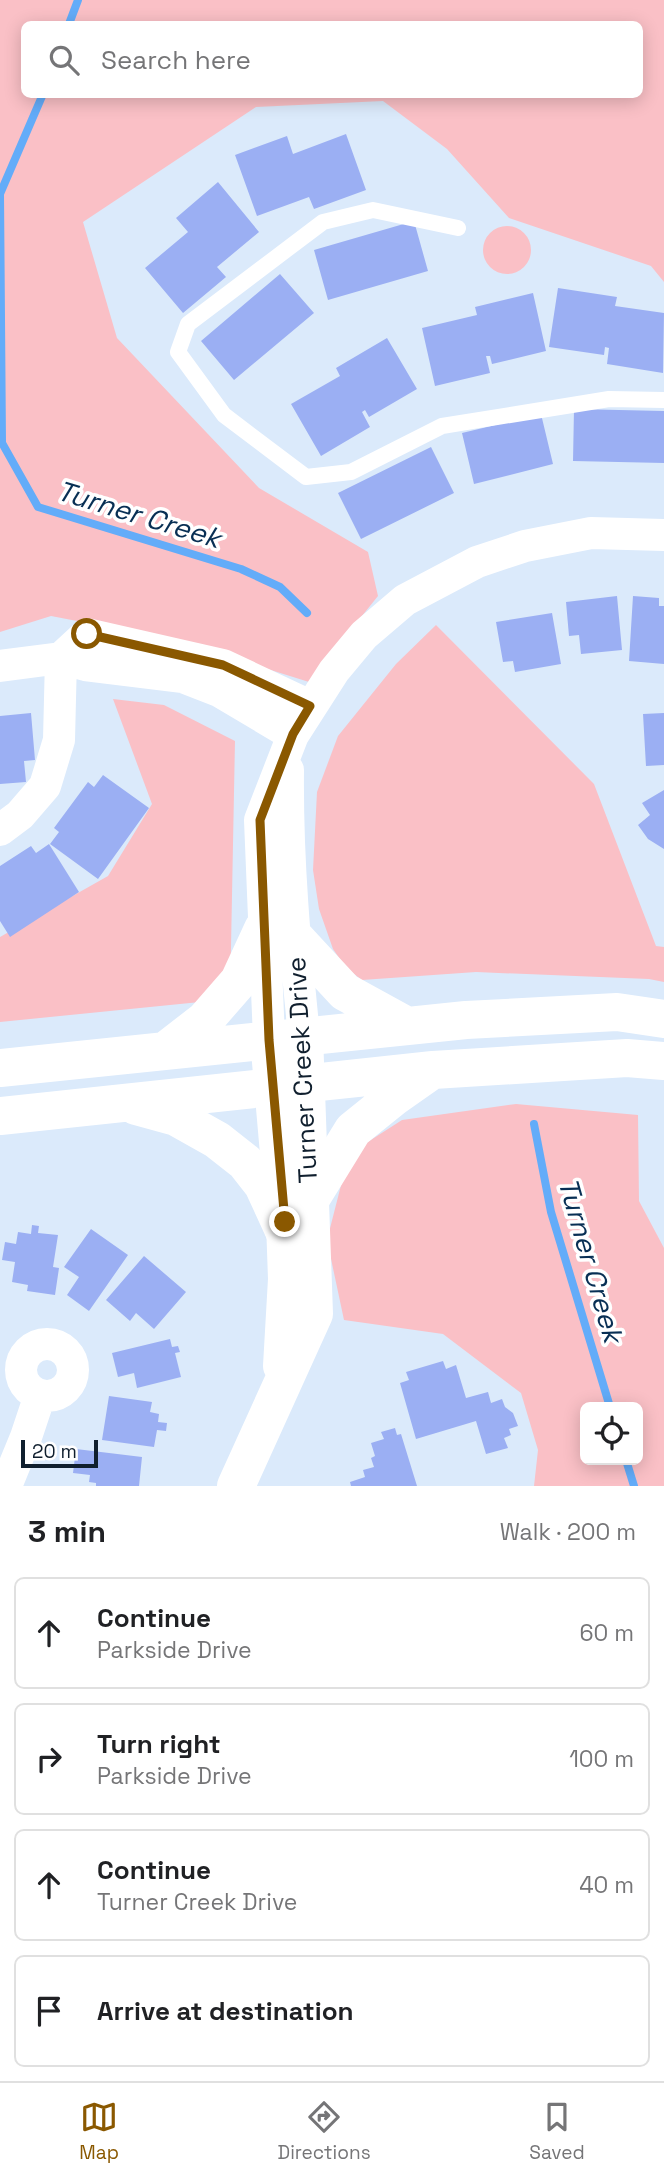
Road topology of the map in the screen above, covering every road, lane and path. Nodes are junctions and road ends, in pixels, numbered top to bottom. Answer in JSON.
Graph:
{"nodes":[{"id":1,"x":458,"y":228,"type":"dead end"},
{"id":2,"x":664,"y":400,"type":"edge"},
{"id":3,"x":664,"y":535,"type":"edge"},
{"id":4,"x":61,"y":658,"type":"junction"},
{"id":5,"x":0,"y":666,"type":"edge"},
{"id":6,"x":310,"y":706,"type":"junction"},
{"id":7,"x":291,"y":743,"type":"junction"},
{"id":8,"x":35,"y":798,"type":"junction"},
{"id":9,"x":0,"y":801,"type":"edge"},
{"id":10,"x":0,"y":830,"type":"edge"},
{"id":11,"x":279,"y":934,"type":"junction"},
{"id":12,"x":664,"y":1018,"type":"edge"},
{"id":13,"x":407,"y":1026,"type":"junction"},
{"id":14,"x":287,"y":1037,"type":"junction"},
{"id":15,"x":165,"y":1051,"type":"junction"},
{"id":16,"x":664,"y":1061,"type":"edge"},
{"id":17,"x":0,"y":1068,"type":"edge"},
{"id":18,"x":433,"y":1070,"type":"junction"},
{"id":19,"x":291,"y":1085,"type":"junction"},
{"id":20,"x":124,"y":1102,"type":"junction"},
{"id":21,"x":0,"y":1116,"type":"edge"},
{"id":22,"x":310,"y":1200,"type":"junction"},
{"id":23,"x":285,"y":1233,"type":"junction"},
{"id":24,"x":281,"y":1382,"type":"junction"},
{"id":25,"x":40,"y":1395,"type":"dead end"},
{"id":26,"x":6,"y":1486,"type":"edge"},
{"id":27,"x":236,"y":1486,"type":"edge"}],
"edges":[{"from":1,"to":2,"type":"lane"},
{"from":3,"to":6,"type":"street","name":"Turner Creek Drive"},
{"from":4,"to":5,"type":"street"},
{"from":4,"to":6,"type":"street"},
{"from":4,"to":7,"type":"street"},
{"from":4,"to":8,"type":"street"},
{"from":6,"to":7,"type":"street","name":"Turner Creek Drive"},
{"from":7,"to":11,"type":"street","name":"Turner Creek Drive"},
{"from":8,"to":9,"type":"street"},
{"from":8,"to":10,"type":"street"},
{"from":11,"to":13,"type":"main road"},
{"from":11,"to":14,"type":"street","name":"Turner Creek Drive"},
{"from":11,"to":15,"type":"main road"},
{"from":12,"to":13,"type":"main road"},
{"from":13,"to":14,"type":"main road"},
{"from":14,"to":15,"type":"main road"},
{"from":14,"to":19,"type":"main road"},
{"from":15,"to":17,"type":"main road"},
{"from":16,"to":18,"type":"main road"},
{"from":18,"to":19,"type":"main road"},
{"from":18,"to":22,"type":"main road"},
{"from":19,"to":20,"type":"main road"},
{"from":19,"to":22,"type":"main road","name":"Turner Creek Drive"},
{"from":19,"to":23,"type":"main road","name":"Turner Creek Drive"},
{"from":20,"to":21,"type":"main road"},
{"from":20,"to":23,"type":"main road"},
{"from":22,"to":24,"type":"main road","name":"Turner Creek Drive"},
{"from":23,"to":24,"type":"main road","name":"Turner Creek Drive"},
{"from":24,"to":27,"type":"main road","name":"Turner Creek Drive"},
{"from":25,"to":26,"type":"street"}]}
